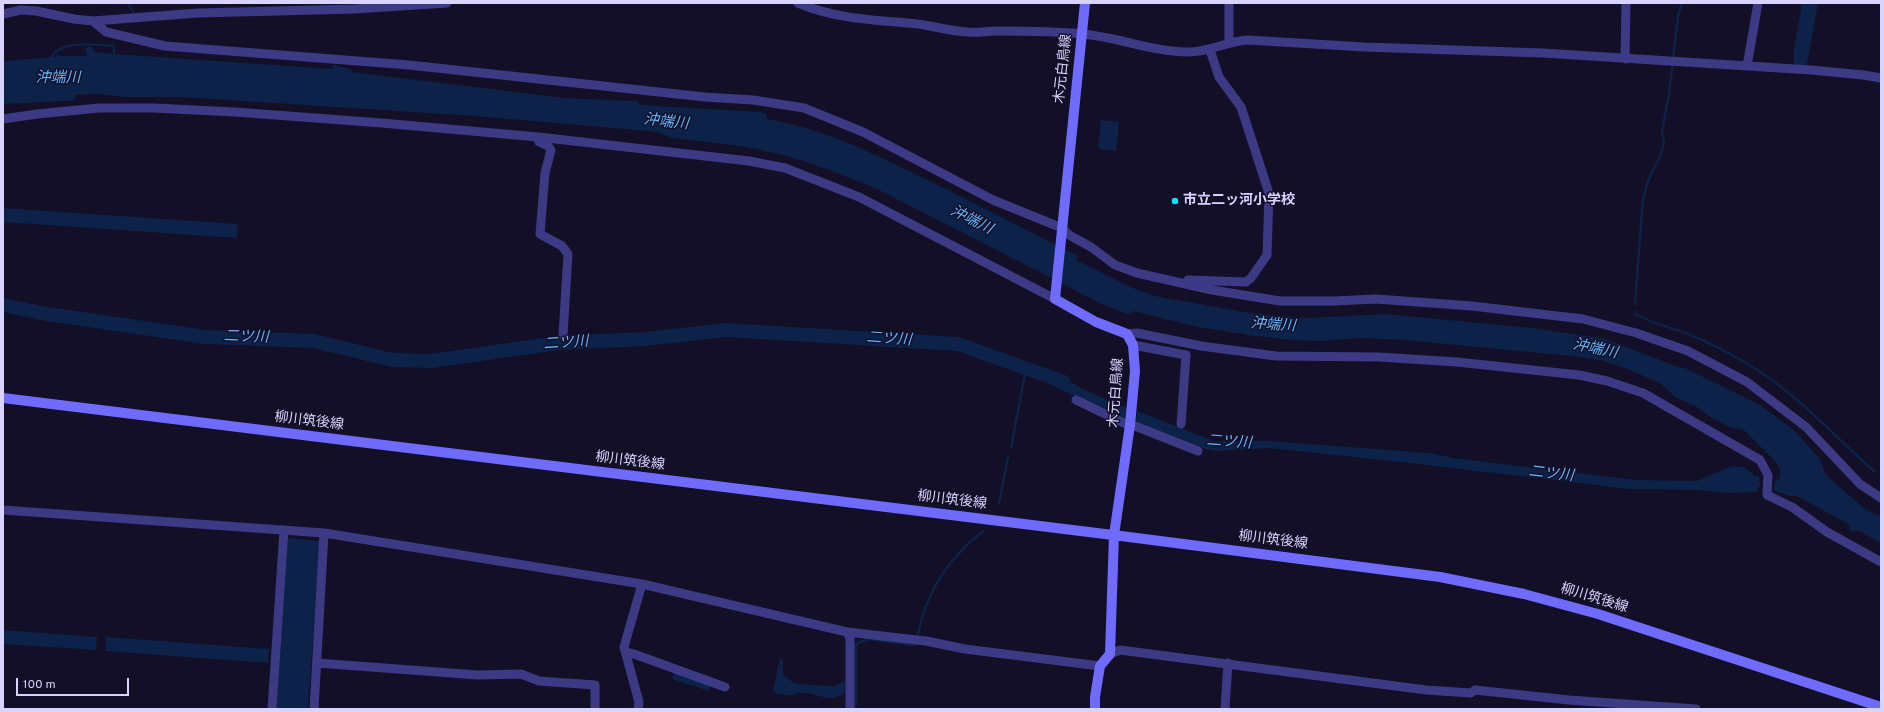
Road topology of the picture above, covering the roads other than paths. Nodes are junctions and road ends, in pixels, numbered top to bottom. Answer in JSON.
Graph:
{"nodes":[{"id":1,"x":447,"y":3,"type":"edge"},
{"id":2,"x":798,"y":3,"type":"edge"},
{"id":3,"x":1085,"y":3,"type":"edge"},
{"id":4,"x":1229,"y":3,"type":"edge"},
{"id":5,"x":1626,"y":3,"type":"edge"},
{"id":6,"x":1758,"y":3,"type":"edge"},
{"id":7,"x":3,"y":14,"type":"edge"},
{"id":8,"x":93,"y":21,"type":"junction"},
{"id":9,"x":1081,"y":34,"type":"junction"},
{"id":10,"x":1226,"y":45,"type":"junction"},
{"id":11,"x":1211,"y":50,"type":"junction"},
{"id":12,"x":1625,"y":59,"type":"junction"},
{"id":13,"x":1747,"y":66,"type":"junction"},
{"id":14,"x":1881,"y":78,"type":"edge"},
{"id":15,"x":3,"y":119,"type":"edge"},
{"id":16,"x":538,"y":137,"type":"junction"},
{"id":17,"x":1062,"y":232,"type":"junction"},
{"id":18,"x":1166,"y":279,"type":"junction"},
{"id":19,"x":1055,"y":296,"type":"junction"},
{"id":20,"x":1127,"y":334,"type":"junction"},
{"id":21,"x":563,"y":335,"type":"dead end"},
{"id":22,"x":1133,"y":344,"type":"junction"},
{"id":23,"x":3,"y":398,"type":"edge"},
{"id":24,"x":1076,"y":400,"type":"dead end"},
{"id":25,"x":1181,"y":424,"type":"dead end"},
{"id":26,"x":1130,"y":425,"type":"junction"},
{"id":27,"x":1198,"y":451,"type":"dead end"},
{"id":28,"x":1881,"y":498,"type":"edge"},
{"id":29,"x":3,"y":510,"type":"edge"},
{"id":30,"x":284,"y":530,"type":"junction"},
{"id":31,"x":324,"y":533,"type":"junction"},
{"id":32,"x":1114,"y":535,"type":"junction"},
{"id":33,"x":1881,"y":562,"type":"edge"},
{"id":34,"x":642,"y":584,"type":"junction"},
{"id":35,"x":847,"y":632,"type":"junction"},
{"id":36,"x":626,"y":652,"type":"junction"},
{"id":37,"x":1110,"y":654,"type":"junction"},
{"id":38,"x":317,"y":663,"type":"junction"},
{"id":39,"x":1228,"y":663,"type":"junction"},
{"id":40,"x":1100,"y":666,"type":"junction"},
{"id":41,"x":725,"y":687,"type":"dead end"},
{"id":42,"x":1569,"y":705,"type":"edge"},
{"id":43,"x":1614,"y":706,"type":"edge"},
{"id":44,"x":1876,"y":707,"type":"edge"},
{"id":45,"x":272,"y":709,"type":"edge"},
{"id":46,"x":314,"y":709,"type":"edge"},
{"id":47,"x":595,"y":709,"type":"edge"},
{"id":48,"x":638,"y":709,"type":"edge"},
{"id":49,"x":850,"y":709,"type":"edge"},
{"id":50,"x":1095,"y":709,"type":"edge"},
{"id":51,"x":1225,"y":709,"type":"edge"},
{"id":52,"x":1696,"y":709,"type":"edge"}],
"edges":[{"from":1,"to":8,"type":"street"},
{"from":2,"to":9,"type":"street"},
{"from":3,"to":9,"type":"main road","name":"木元白鳥線"},
{"from":4,"to":10,"type":"street"},
{"from":5,"to":12,"type":"street"},
{"from":6,"to":13,"type":"street"},
{"from":7,"to":8,"type":"street"},
{"from":8,"to":17,"type":"street"},
{"from":9,"to":11,"type":"street"},
{"from":9,"to":17,"type":"main road","name":"木元白鳥線"},
{"from":10,"to":11,"type":"street"},
{"from":10,"to":12,"type":"street"},
{"from":11,"to":18,"type":"street"},
{"from":12,"to":13,"type":"street"},
{"from":13,"to":14,"type":"street"},
{"from":15,"to":16,"type":"street"},
{"from":16,"to":19,"type":"street"},
{"from":16,"to":21,"type":"street"},
{"from":17,"to":18,"type":"street"},
{"from":17,"to":19,"type":"main road","name":"木元白鳥線"},
{"from":18,"to":28,"type":"street"},
{"from":19,"to":20,"type":"main road"},
{"from":20,"to":22,"type":"main road","name":"木元白鳥線"},
{"from":20,"to":33,"type":"street"},
{"from":22,"to":25,"type":"street"},
{"from":22,"to":26,"type":"main road","name":"木元白鳥線"},
{"from":23,"to":32,"type":"main road","name":"柳川筑後線"},
{"from":24,"to":26,"type":"street"},
{"from":26,"to":27,"type":"street"},
{"from":26,"to":32,"type":"main road","name":"木元白鳥線"},
{"from":29,"to":30,"type":"street"},
{"from":30,"to":31,"type":"street"},
{"from":30,"to":45,"type":"street"},
{"from":31,"to":34,"type":"street"},
{"from":31,"to":38,"type":"street"},
{"from":32,"to":37,"type":"main road","name":"木元白鳥線"},
{"from":32,"to":44,"type":"main road","name":"柳川筑後線"},
{"from":34,"to":35,"type":"street"},
{"from":34,"to":36,"type":"street"},
{"from":35,"to":40,"type":"street"},
{"from":35,"to":49,"type":"street"},
{"from":36,"to":41,"type":"street"},
{"from":36,"to":48,"type":"street"},
{"from":37,"to":39,"type":"street"},
{"from":37,"to":40,"type":"main road"},
{"from":38,"to":46,"type":"street"},
{"from":38,"to":47,"type":"street"},
{"from":39,"to":42,"type":"street"},
{"from":39,"to":51,"type":"street"},
{"from":40,"to":50,"type":"main road"},
{"from":42,"to":43,"type":"street"},
{"from":43,"to":52,"type":"street"}]}
